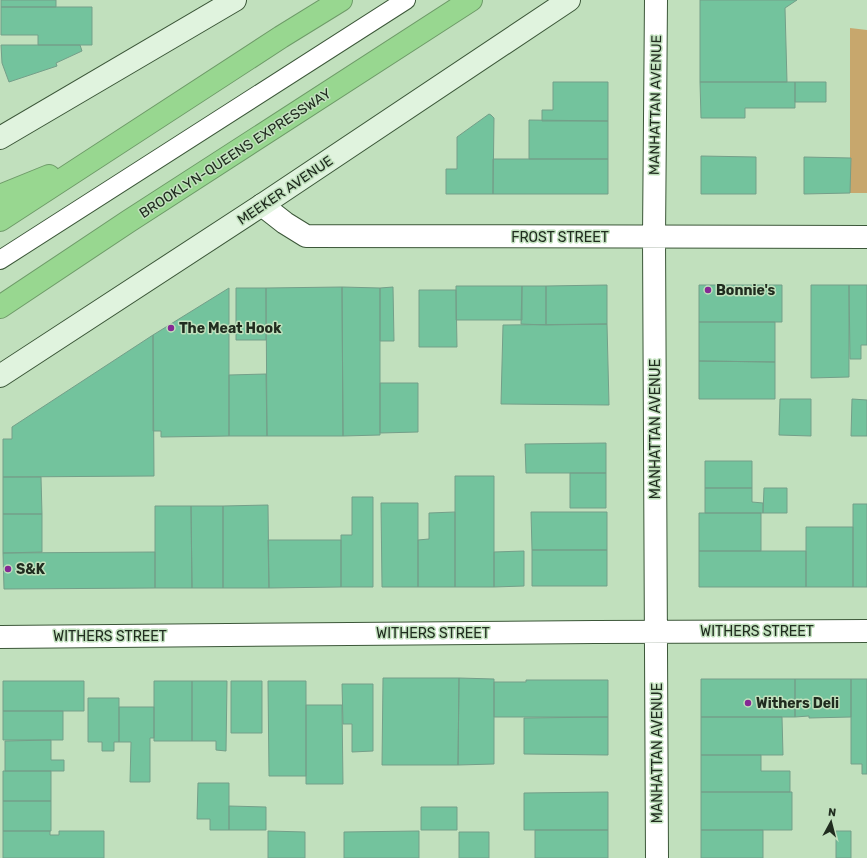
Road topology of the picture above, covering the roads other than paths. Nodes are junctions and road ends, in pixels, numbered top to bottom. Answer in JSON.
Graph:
{"nodes":[{"id":1,"x":235,"y":0,"type":"edge"},
{"id":2,"x":341,"y":0,"type":"edge"},
{"id":3,"x":406,"y":0,"type":"edge"},
{"id":4,"x":471,"y":0,"type":"edge"},
{"id":5,"x":569,"y":0,"type":"edge"},
{"id":6,"x":656,"y":0,"type":"edge"},
{"id":7,"x":0,"y":138,"type":"edge"},
{"id":8,"x":95,"y":158,"type":"junction"},
{"id":9,"x":0,"y":196,"type":"edge"},
{"id":10,"x":262,"y":205,"type":"junction"},
{"id":11,"x":0,"y":220,"type":"edge"},
{"id":12,"x":654,"y":237,"type":"junction"},
{"id":13,"x":867,"y":237,"type":"edge"},
{"id":14,"x":0,"y":260,"type":"edge"},
{"id":15,"x":0,"y":307,"type":"edge"},
{"id":16,"x":0,"y":376,"type":"edge"},
{"id":17,"x":867,"y":631,"type":"edge"},
{"id":18,"x":657,"y":632,"type":"junction"},
{"id":19,"x":0,"y":637,"type":"edge"},
{"id":20,"x":657,"y":858,"type":"edge"}],
"edges":[{"from":1,"to":7,"type":"main road"},
{"from":2,"to":8,"type":"highway"},
{"from":3,"to":14,"type":"lane"},
{"from":4,"to":15,"type":"highway","name":"BROOKLYN-QUEENS EXPRESSWAY"},
{"from":5,"to":10,"type":"main road","name":"MEEKER AVENUE"},
{"from":6,"to":12,"type":"street","name":"MANHATTAN AVENUE"},
{"from":8,"to":9,"type":"highway"},
{"from":8,"to":11,"type":"highway"},
{"from":10,"to":12,"type":"street","name":"FROST STREET"},
{"from":10,"to":16,"type":"main road","name":"MEEKER AVENUE"},
{"from":12,"to":13,"type":"street","name":"FROST STREET"},
{"from":12,"to":18,"type":"street","name":"MANHATTAN AVENUE"},
{"from":17,"to":18,"type":"street","name":"WITHERS STREET"},
{"from":18,"to":19,"type":"street","name":"WITHERS STREET"},
{"from":18,"to":20,"type":"street","name":"MANHATTAN AVENUE"}]}
